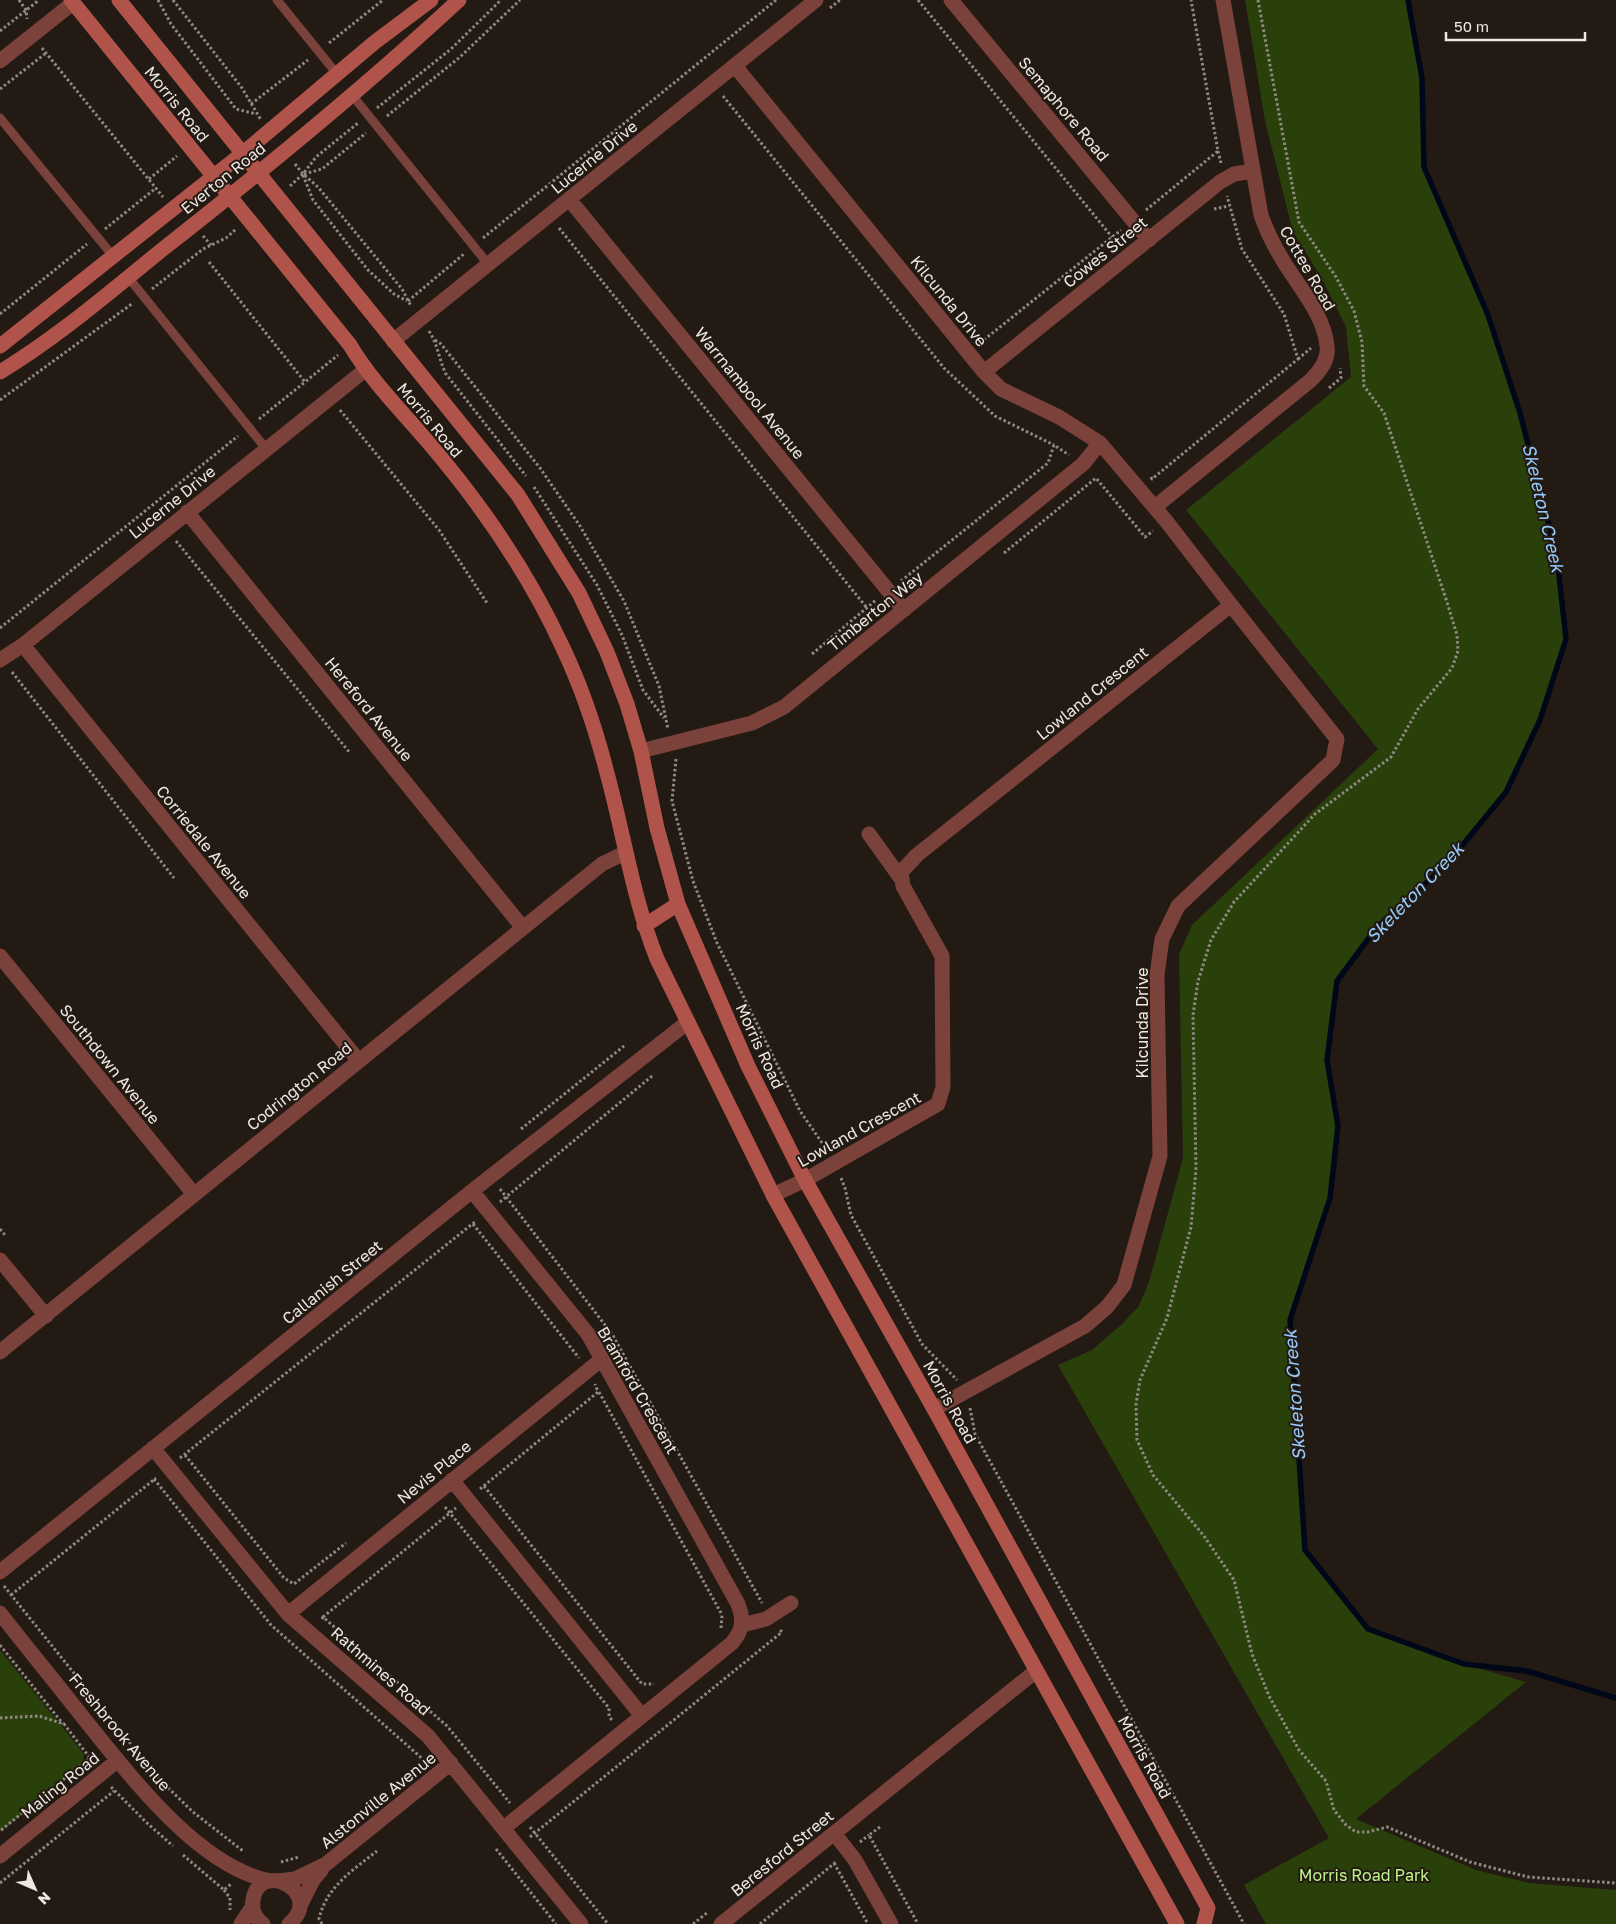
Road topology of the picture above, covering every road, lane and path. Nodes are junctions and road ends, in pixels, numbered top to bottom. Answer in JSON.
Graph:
{"nodes":[{"id":1,"x":19,"y":0,"type":"edge"},
{"id":2,"x":39,"y":0,"type":"edge"},
{"id":3,"x":119,"y":0,"type":"edge"},
{"id":4,"x":158,"y":0,"type":"edge"},
{"id":5,"x":173,"y":0,"type":"edge"},
{"id":6,"x":277,"y":0,"type":"edge"},
{"id":7,"x":431,"y":0,"type":"edge"},
{"id":8,"x":459,"y":0,"type":"edge"},
{"id":9,"x":500,"y":0,"type":"edge"},
{"id":10,"x":520,"y":0,"type":"edge"},
{"id":11,"x":776,"y":0,"type":"edge"},
{"id":12,"x":816,"y":0,"type":"edge"},
{"id":13,"x":918,"y":0,"type":"edge"},
{"id":14,"x":951,"y":0,"type":"edge"},
{"id":15,"x":1223,"y":0,"type":"edge"},
{"id":16,"x":1258,"y":0,"type":"edge"},
{"id":17,"x":72,"y":1,"type":"edge"},
{"id":18,"x":26,"y":10,"type":"junction"},
{"id":19,"x":0,"y":31,"type":"edge"},
{"id":20,"x":32,"y":36,"type":"junction"},
{"id":21,"x":46,"y":53,"type":"junction"},
{"id":22,"x":0,"y":61,"type":"edge"},
{"id":23,"x":735,"y":66,"type":"junction"},
{"id":24,"x":337,"y":74,"type":"junction"},
{"id":25,"x":0,"y":89,"type":"edge"},
{"id":26,"x":352,"y":95,"type":"junction"},
{"id":27,"x":722,"y":95,"type":"dead end"},
{"id":28,"x":368,"y":115,"type":"junction"},
{"id":29,"x":0,"y":118,"type":"edge"},
{"id":30,"x":376,"y":125,"type":"junction"},
{"id":31,"x":1218,"y":151,"type":"dead end"},
{"id":32,"x":242,"y":154,"type":"junction"},
{"id":33,"x":1253,"y":171,"type":"junction"},
{"id":34,"x":258,"y":173,"type":"junction"},
{"id":35,"x":303,"y":174,"type":"junction"},
{"id":36,"x":213,"y":176,"type":"junction"},
{"id":37,"x":1225,"y":180,"type":"junction"},
{"id":38,"x":156,"y":188,"type":"junction"},
{"id":39,"x":230,"y":197,"type":"junction"},
{"id":40,"x":568,"y":200,"type":"junction"},
{"id":41,"x":1229,"y":206,"type":"junction"},
{"id":42,"x":173,"y":208,"type":"junction"},
{"id":43,"x":1211,"y":210,"type":"dead end"},
{"id":44,"x":193,"y":226,"type":"junction"},
{"id":45,"x":558,"y":228,"type":"dead end"},
{"id":46,"x":97,"y":236,"type":"junction"},
{"id":47,"x":226,"y":238,"type":"dead end"},
{"id":48,"x":1112,"y":238,"type":"dead end"},
{"id":49,"x":1149,"y":240,"type":"junction"},
{"id":50,"x":212,"y":245,"type":"junction"},
{"id":51,"x":473,"y":246,"type":"junction"},
{"id":52,"x":114,"y":256,"type":"junction"},
{"id":53,"x":209,"y":262,"type":"dead end"},
{"id":54,"x":488,"y":264,"type":"junction"},
{"id":55,"x":128,"y":277,"type":"junction"},
{"id":56,"x":143,"y":296,"type":"junction"},
{"id":57,"x":408,"y":301,"type":"junction"},
{"id":58,"x":0,"y":314,"type":"edge"},
{"id":59,"x":435,"y":340,"type":"dead end"},
{"id":60,"x":393,"y":341,"type":"junction"},
{"id":61,"x":350,"y":345,"type":"junction"},
{"id":62,"x":0,"y":346,"type":"edge"},
{"id":63,"x":1339,"y":360,"type":"dead end"},
{"id":64,"x":365,"y":370,"type":"junction"},
{"id":65,"x":0,"y":372,"type":"edge"},
{"id":66,"x":984,"y":372,"type":"junction"},
{"id":67,"x":305,"y":382,"type":"junction"},
{"id":68,"x":1326,"y":390,"type":"dead end"},
{"id":69,"x":0,"y":400,"type":"edge"},
{"id":70,"x":338,"y":408,"type":"dead end"},
{"id":71,"x":248,"y":428,"type":"junction"},
{"id":72,"x":1100,"y":443,"type":"junction"},
{"id":73,"x":1054,"y":444,"type":"junction"},
{"id":74,"x":267,"y":450,"type":"junction"},
{"id":75,"x":1083,"y":464,"type":"junction"},
{"id":76,"x":1146,"y":472,"type":"dead end"},
{"id":77,"x":1096,"y":478,"type":"junction"},
{"id":78,"x":1155,"y":507,"type":"junction"},
{"id":79,"x":187,"y":512,"type":"junction"},
{"id":80,"x":1167,"y":522,"type":"junction"},
{"id":81,"x":175,"y":541,"type":"dead end"},
{"id":82,"x":1003,"y":553,"type":"dead end"},
{"id":83,"x":888,"y":591,"type":"junction"},
{"id":84,"x":487,"y":603,"type":"dead end"},
{"id":85,"x":1230,"y":605,"type":"junction"},
{"id":86,"x":868,"y":608,"type":"junction"},
{"id":87,"x":904,"y":610,"type":"junction"},
{"id":88,"x":0,"y":628,"type":"edge"},
{"id":89,"x":23,"y":645,"type":"junction"},
{"id":90,"x":812,"y":654,"type":"dead end"},
{"id":91,"x":0,"y":660,"type":"edge"},
{"id":92,"x":12,"y":672,"type":"dead end"},
{"id":93,"x":666,"y":720,"type":"dead end"},
{"id":94,"x":641,"y":751,"type":"junction"},
{"id":95,"x":350,"y":754,"type":"dead end"},
{"id":96,"x":677,"y":762,"type":"dead end"},
{"id":97,"x":869,"y":834,"type":"dead end"},
{"id":98,"x":624,"y":853,"type":"junction"},
{"id":99,"x":174,"y":878,"type":"dead end"},
{"id":100,"x":902,"y":880,"type":"junction"},
{"id":101,"x":678,"y":904,"type":"junction"},
{"id":102,"x":644,"y":926,"type":"junction"},
{"id":103,"x":523,"y":928,"type":"junction"},
{"id":104,"x":0,"y":956,"type":"edge"},
{"id":105,"x":688,"y":1022,"type":"junction"},
{"id":106,"x":358,"y":1060,"type":"junction"},
{"id":107,"x":652,"y":1076,"type":"dead end"},
{"id":108,"x":821,"y":1139,"type":"dead end"},
{"id":109,"x":490,"y":1177,"type":"junction"},
{"id":110,"x":805,"y":1180,"type":"junction"},
{"id":111,"x":845,"y":1188,"type":"dead end"},
{"id":112,"x":472,"y":1191,"type":"junction"},
{"id":113,"x":194,"y":1193,"type":"junction"},
{"id":114,"x":773,"y":1195,"type":"junction"},
{"id":115,"x":506,"y":1197,"type":"junction"},
{"id":116,"x":489,"y":1211,"type":"junction"},
{"id":117,"x":0,"y":1229,"type":"edge"},
{"id":118,"x":5,"y":1235,"type":"dead end"},
{"id":119,"x":0,"y":1260,"type":"edge"},
{"id":120,"x":46,"y":1316,"type":"junction"},
{"id":121,"x":0,"y":1352,"type":"edge"},
{"id":122,"x":602,"y":1359,"type":"junction"},
{"id":123,"x":955,"y":1377,"type":"dead end"},
{"id":124,"x":598,"y":1392,"type":"dead end"},
{"id":125,"x":968,"y":1400,"type":"dead end"},
{"id":126,"x":934,"y":1408,"type":"junction"},
{"id":127,"x":153,"y":1448,"type":"junction"},
{"id":128,"x":184,"y":1455,"type":"junction"},
{"id":129,"x":169,"y":1468,"type":"junction"},
{"id":130,"x":154,"y":1479,"type":"junction"},
{"id":131,"x":452,"y":1480,"type":"junction"},
{"id":132,"x":484,"y":1486,"type":"dead end"},
{"id":133,"x":435,"y":1494,"type":"junction"},
{"id":134,"x":348,"y":1542,"type":"dead end"},
{"id":135,"x":0,"y":1572,"type":"edge"},
{"id":136,"x":756,"y":1593,"type":"junction"},
{"id":137,"x":11,"y":1595,"type":"dead end"},
{"id":138,"x":791,"y":1603,"type":"dead end"},
{"id":139,"x":738,"y":1604,"type":"junction"},
{"id":140,"x":0,"y":1613,"type":"edge"},
{"id":141,"x":721,"y":1613,"type":"junction"},
{"id":142,"x":288,"y":1614,"type":"junction"},
{"id":143,"x":769,"y":1616,"type":"junction"},
{"id":144,"x":742,"y":1625,"type":"junction"},
{"id":145,"x":721,"y":1630,"type":"dead end"},
{"id":146,"x":0,"y":1645,"type":"edge"},
{"id":147,"x":1036,"y":1671,"type":"junction"},
{"id":148,"x":657,"y":1684,"type":"dead end"},
{"id":149,"x":642,"y":1716,"type":"junction"},
{"id":150,"x":0,"y":1718,"type":"edge"},
{"id":151,"x":64,"y":1724,"type":"junction"},
{"id":152,"x":622,"y":1732,"type":"junction"},
{"id":153,"x":638,"y":1750,"type":"junction"},
{"id":154,"x":118,"y":1760,"type":"junction"},
{"id":155,"x":451,"y":1763,"type":"junction"},
{"id":156,"x":436,"y":1775,"type":"junction"},
{"id":157,"x":114,"y":1791,"type":"dead end"},
{"id":158,"x":880,"y":1827,"type":"dead end"},
{"id":159,"x":504,"y":1828,"type":"junction"},
{"id":160,"x":0,"y":1831,"type":"edge"},
{"id":161,"x":834,"y":1833,"type":"junction"},
{"id":162,"x":869,"y":1835,"type":"junction"},
{"id":163,"x":492,"y":1844,"type":"dead end"},
{"id":164,"x":519,"y":1847,"type":"junction"},
{"id":165,"x":377,"y":1851,"type":"dead end"},
{"id":166,"x":848,"y":1851,"type":"junction"},
{"id":167,"x":306,"y":1854,"type":"dead end"},
{"id":168,"x":0,"y":1856,"type":"edge"},
{"id":169,"x":504,"y":1859,"type":"junction"},
{"id":170,"x":224,"y":1862,"type":"junction"},
{"id":171,"x":834,"y":1863,"type":"junction"},
{"id":172,"x":276,"y":1864,"type":"dead end"},
{"id":173,"x":326,"y":1864,"type":"junction"},
{"id":174,"x":274,"y":1881,"type":"junction"},
{"id":175,"x":0,"y":1884,"type":"edge"},
{"id":176,"x":1616,"y":1884,"type":"edge"},
{"id":177,"x":224,"y":1890,"type":"dead end"},
{"id":178,"x":252,"y":1904,"type":"junction"},
{"id":179,"x":299,"y":1907,"type":"junction"},
{"id":180,"x":235,"y":1919,"type":"edge"},
{"id":181,"x":263,"y":1924,"type":"edge"},
{"id":182,"x":289,"y":1924,"type":"edge"},
{"id":183,"x":306,"y":1924,"type":"edge"},
{"id":184,"x":322,"y":1924,"type":"edge"},
{"id":185,"x":556,"y":1924,"type":"edge"},
{"id":186,"x":581,"y":1924,"type":"edge"},
{"id":187,"x":721,"y":1924,"type":"edge"},
{"id":188,"x":760,"y":1924,"type":"edge"},
{"id":189,"x":868,"y":1924,"type":"edge"},
{"id":190,"x":891,"y":1924,"type":"edge"},
{"id":191,"x":918,"y":1924,"type":"edge"},
{"id":192,"x":1177,"y":1924,"type":"edge"},
{"id":193,"x":1204,"y":1924,"type":"edge"},
{"id":194,"x":1244,"y":1924,"type":"edge"}],
"edges":[{"from":1,"to":18,"type":"path"},
{"from":2,"to":18,"type":"path"},
{"from":3,"to":32,"type":"street","name":"Morris Road"},
{"from":4,"to":5,"type":"path"},
{"from":6,"to":24,"type":"lane"},
{"from":7,"to":24,"type":"street","name":"Everton Road"},
{"from":8,"to":26,"type":"street","name":"Everton Road"},
{"from":9,"to":28,"type":"path"},
{"from":10,"to":30,"type":"path"},
{"from":11,"to":51,"type":"path"},
{"from":12,"to":23,"type":"street","name":"Lucerne Drive"},
{"from":13,"to":48,"type":"path"},
{"from":14,"to":49,"type":"street","name":"Semaphore Road"},
{"from":15,"to":33,"type":"street","name":"Cottee Road"},
{"from":16,"to":176,"type":"path"},
{"from":17,"to":20,"type":"street"},
{"from":17,"to":36,"type":"street","name":"Morris Road"},
{"from":18,"to":19,"type":"path"},
{"from":18,"to":20,"type":"path"},
{"from":20,"to":21,"type":"path"},
{"from":20,"to":22,"type":"street"},
{"from":21,"to":25,"type":"path"},
{"from":21,"to":38,"type":"path"},
{"from":23,"to":40,"type":"street","name":"Lucerne Drive"},
{"from":23,"to":66,"type":"street","name":"Kilcunda Drive"},
{"from":24,"to":32,"type":"street","name":"Everton Road"},
{"from":26,"to":28,"type":"lane"},
{"from":26,"to":34,"type":"street","name":"Everton Road"},
{"from":27,"to":73,"type":"path"},
{"from":28,"to":30,"type":"lane"},
{"from":28,"to":35,"type":"path"},
{"from":29,"to":46,"type":"lane"},
{"from":30,"to":35,"type":"path"},
{"from":30,"to":51,"type":"lane"},
{"from":31,"to":37,"type":"path"},
{"from":32,"to":34,"type":"street","name":"Morris Road"},
{"from":32,"to":36,"type":"street","name":"Everton Road"},
{"from":33,"to":37,"type":"street","name":"Cowes Street"},
{"from":33,"to":78,"type":"street","name":"Cottee Road"},
{"from":34,"to":39,"type":"street","name":"Everton Road"},
{"from":34,"to":60,"type":"street","name":"Morris Road"},
{"from":35,"to":57,"type":"path"},
{"from":35,"to":57,"type":"path"},
{"from":36,"to":39,"type":"street","name":"Morris Road"},
{"from":36,"to":42,"type":"street","name":"Everton Road"},
{"from":37,"to":41,"type":"path"},
{"from":37,"to":49,"type":"street","name":"Cowes Street"},
{"from":38,"to":42,"type":"path"},
{"from":38,"to":46,"type":"path"},
{"from":39,"to":44,"type":"street","name":"Everton Road"},
{"from":39,"to":61,"type":"street","name":"Morris Road"},
{"from":40,"to":54,"type":"street","name":"Lucerne Drive"},
{"from":40,"to":83,"type":"street","name":"Warrnambool Avenue"},
{"from":41,"to":43,"type":"path"},
{"from":41,"to":76,"type":"path"},
{"from":42,"to":52,"type":"street","name":"Everton Road"},
{"from":44,"to":50,"type":"path"},
{"from":44,"to":55,"type":"street","name":"Everton Road"},
{"from":45,"to":86,"type":"path"},
{"from":46,"to":52,"type":"lane"},
{"from":46,"to":58,"type":"path"},
{"from":47,"to":50,"type":"path"},
{"from":49,"to":66,"type":"street","name":"Cowes Street"},
{"from":50,"to":56,"type":"path"},
{"from":51,"to":54,"type":"lane"},
{"from":51,"to":57,"type":"path"},
{"from":52,"to":62,"type":"street","name":"Everton Road"},
{"from":53,"to":67,"type":"path"},
{"from":54,"to":60,"type":"street","name":"Lucerne Drive"},
{"from":55,"to":56,"type":"lane"},
{"from":55,"to":65,"type":"street","name":"Everton Road"},
{"from":56,"to":69,"type":"path"},
{"from":56,"to":71,"type":"lane"},
{"from":59,"to":93,"type":"path"},
{"from":60,"to":94,"type":"street","name":"Morris Road"},
{"from":61,"to":64,"type":"street","name":"Morris Road"},
{"from":61,"to":67,"type":"path"},
{"from":63,"to":68,"type":"path"},
{"from":64,"to":74,"type":"street","name":"Lucerne Drive"},
{"from":64,"to":98,"type":"street","name":"Morris Road"},
{"from":66,"to":72,"type":"street","name":"Kilcunda Drive"},
{"from":67,"to":71,"type":"path"},
{"from":70,"to":84,"type":"path"},
{"from":71,"to":74,"type":"lane"},
{"from":71,"to":88,"type":"path"},
{"from":72,"to":75,"type":"street","name":"Timberton Way"},
{"from":72,"to":78,"type":"street","name":"Kilcunda Drive"},
{"from":73,"to":75,"type":"path"},
{"from":73,"to":83,"type":"path"},
{"from":74,"to":79,"type":"street","name":"Lucerne Drive"},
{"from":75,"to":77,"type":"path"},
{"from":75,"to":87,"type":"street","name":"Timberton Way"},
{"from":77,"to":80,"type":"path"},
{"from":77,"to":82,"type":"path"},
{"from":78,"to":80,"type":"street","name":"Kilcunda Drive"},
{"from":79,"to":89,"type":"street","name":"Lucerne Drive"},
{"from":79,"to":103,"type":"street","name":"Hereford Avenue"},
{"from":80,"to":85,"type":"street"},
{"from":81,"to":95,"type":"path"},
{"from":83,"to":86,"type":"path"},
{"from":83,"to":87,"type":"street","name":"Warrnambool Avenue"},
{"from":85,"to":100,"type":"street","name":"Lowland Crescent"},
{"from":85,"to":126,"type":"street","name":"Kilcunda Drive"},
{"from":86,"to":90,"type":"path"},
{"from":87,"to":94,"type":"street","name":"Timberton Way"},
{"from":89,"to":91,"type":"street","name":"Lucerne Drive"},
{"from":89,"to":106,"type":"street","name":"Corriedale Avenue"},
{"from":92,"to":99,"type":"path"},
{"from":94,"to":101,"type":"street","name":"Morris Road"},
{"from":96,"to":108,"type":"path"},
{"from":97,"to":100,"type":"street","name":"Lowland Crescent"},
{"from":98,"to":102,"type":"street","name":"Morris Road"},
{"from":98,"to":103,"type":"street","name":"Codrington Road"},
{"from":100,"to":110,"type":"street","name":"Lowland Crescent"},
{"from":101,"to":102,"type":"street"},
{"from":101,"to":110,"type":"street","name":"Morris Road"},
{"from":102,"to":105,"type":"street","name":"Morris Road"},
{"from":103,"to":106,"type":"street","name":"Codrington Road"},
{"from":104,"to":113,"type":"street","name":"Southdown Avenue"},
{"from":105,"to":109,"type":"street","name":"Callanish Street"},
{"from":105,"to":114,"type":"street","name":"Morris Road"},
{"from":106,"to":113,"type":"street","name":"Codrington Road"},
{"from":107,"to":115,"type":"path"},
{"from":109,"to":112,"type":"street","name":"Callanish Street"},
{"from":109,"to":115,"type":"path"},
{"from":110,"to":114,"type":"street","name":"Lowland Crescent"},
{"from":110,"to":126,"type":"street","name":"Morris Road"},
{"from":111,"to":123,"type":"path"},
{"from":112,"to":116,"type":"street","name":"Bramford Crescent"},
{"from":112,"to":127,"type":"street","name":"Callanish Street"},
{"from":113,"to":120,"type":"street","name":"Codrington Road"},
{"from":114,"to":147,"type":"street","name":"Morris Road"},
{"from":115,"to":116,"type":"path"},
{"from":115,"to":136,"type":"path"},
{"from":116,"to":122,"type":"street","name":"Bramford Crescent"},
{"from":116,"to":128,"type":"path"},
{"from":117,"to":118,"type":"path"},
{"from":119,"to":120,"type":"street"},
{"from":120,"to":121,"type":"street","name":"Codrington Road"},
{"from":122,"to":131,"type":"street","name":"Nevis Place"},
{"from":122,"to":139,"type":"street","name":"Bramford Crescent"},
{"from":124,"to":141,"type":"path"},
{"from":125,"to":194,"type":"path"},
{"from":126,"to":193,"type":"street","name":"Morris Road"},
{"from":127,"to":129,"type":"street","name":"Rathmines Road"},
{"from":127,"to":135,"type":"street","name":"Callanish Street"},
{"from":128,"to":129,"type":"path"},
{"from":128,"to":134,"type":"path"},
{"from":129,"to":130,"type":"path"},
{"from":129,"to":142,"type":"street","name":"Rathmines Road"},
{"from":130,"to":137,"type":"path"},
{"from":130,"to":156,"type":"path"},
{"from":131,"to":133,"type":"street","name":"Nevis Place"},
{"from":131,"to":149,"type":"street"},
{"from":132,"to":148,"type":"path"},
{"from":133,"to":142,"type":"street","name":"Nevis Place"},
{"from":133,"to":152,"type":"path"},
{"from":136,"to":139,"type":"path"},
{"from":136,"to":143,"type":"path"},
{"from":138,"to":143,"type":"street"},
{"from":139,"to":141,"type":"path"},
{"from":139,"to":144,"type":"street","name":"Bramford Crescent"},
{"from":140,"to":154,"type":"street","name":"Freshbrook Avenue"},
{"from":141,"to":145,"type":"path"},
{"from":142,"to":155,"type":"street","name":"Rathmines Road"},
{"from":143,"to":144,"type":"street"},
{"from":143,"to":153,"type":"path"},
{"from":144,"to":149,"type":"street"},
{"from":146,"to":151,"type":"path"},
{"from":147,"to":161,"type":"street","name":"Beresford Street"},
{"from":147,"to":192,"type":"street","name":"Morris Road"},
{"from":149,"to":152,"type":"street"},
{"from":150,"to":151,"type":"path"},
{"from":151,"to":160,"type":"path"},
{"from":152,"to":153,"type":"path"},
{"from":152,"to":159,"type":"street"},
{"from":153,"to":164,"type":"path"},
{"from":154,"to":168,"type":"street","name":"Maling Road"},
{"from":154,"to":170,"type":"street","name":"Freshbrook Avenue"},
{"from":155,"to":156,"type":"street","name":"Alstonville Avenue"},
{"from":155,"to":159,"type":"street","name":"Rathmines Road"},
{"from":156,"to":173,"type":"street","name":"Alstonville Avenue"},
{"from":157,"to":175,"type":"path"},
{"from":158,"to":162,"type":"path"},
{"from":159,"to":164,"type":"street","name":"Rathmines Road"},
{"from":161,"to":166,"type":"street"},
{"from":161,"to":187,"type":"street","name":"Beresford Street"},
{"from":162,"to":166,"type":"path"},
{"from":162,"to":191,"type":"path"},
{"from":163,"to":169,"type":"path"},
{"from":164,"to":169,"type":"path"},
{"from":164,"to":186,"type":"street","name":"Rathmines Road"},
{"from":165,"to":184,"type":"path"},
{"from":166,"to":171,"type":"path"},
{"from":166,"to":190,"type":"street"},
{"from":167,"to":172,"type":"path"},
{"from":169,"to":185,"type":"path"},
{"from":170,"to":174,"type":"street","name":"Freshbrook Avenue"},
{"from":170,"to":178,"type":"street","name":"Freshbrook Avenue"},
{"from":171,"to":188,"type":"path"},
{"from":171,"to":189,"type":"path"},
{"from":173,"to":174,"type":"street","name":"Alstonville Avenue"},
{"from":173,"to":179,"type":"street","name":"Alstonville Avenue"},
{"from":174,"to":178,"type":"street"},
{"from":174,"to":179,"type":"street"},
{"from":177,"to":180,"type":"path"},
{"from":178,"to":180,"type":"street"},
{"from":178,"to":181,"type":"street","name":"Freshbrook Avenue"},
{"from":179,"to":182,"type":"street","name":"Alstonville Avenue"},
{"from":179,"to":183,"type":"street"}]}
